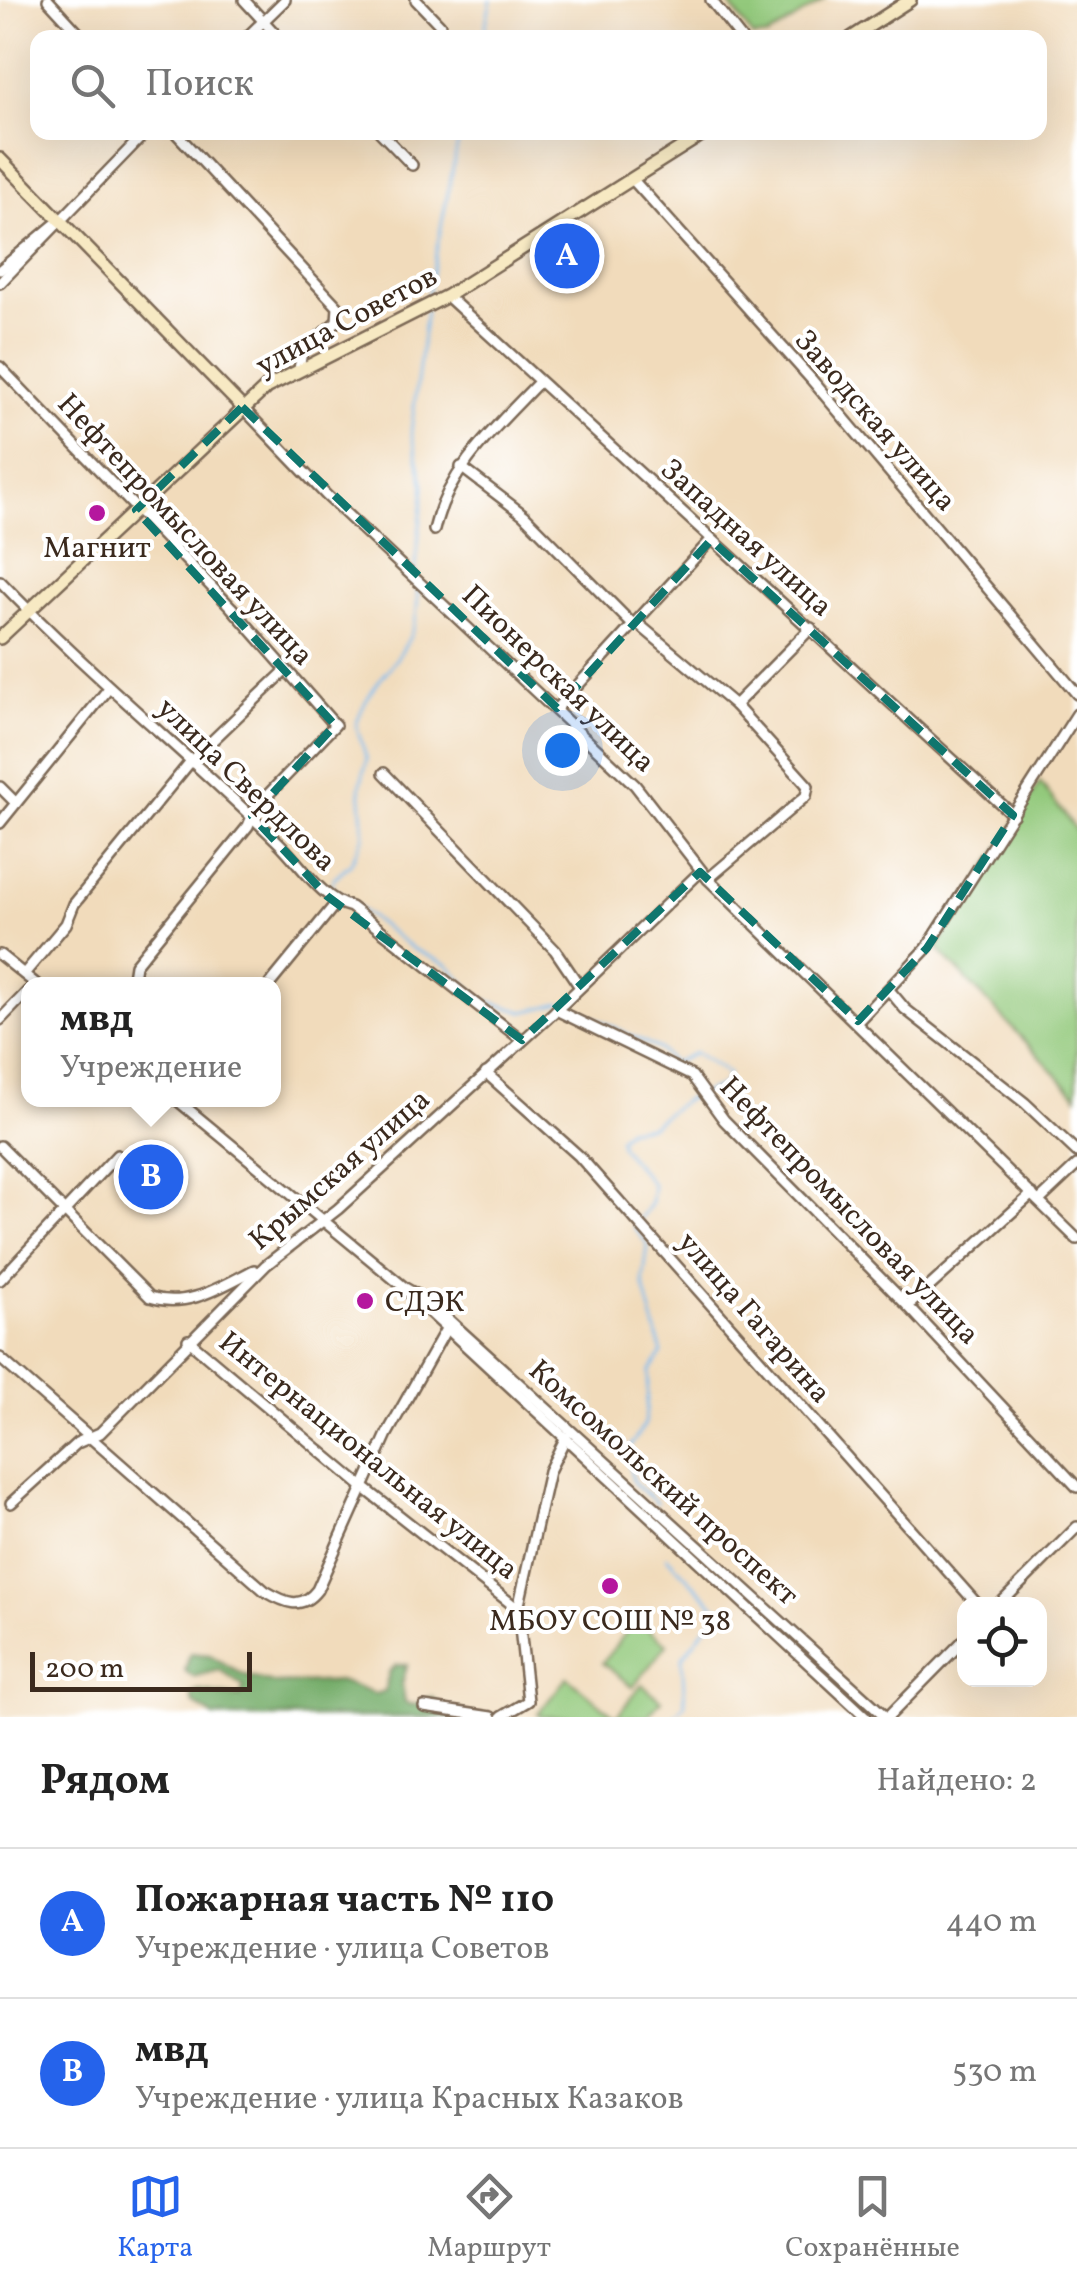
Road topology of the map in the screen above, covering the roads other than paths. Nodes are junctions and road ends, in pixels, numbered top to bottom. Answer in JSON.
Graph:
{"nodes":[{"id":1,"x":48,"y":0,"type":"edge"},
{"id":2,"x":244,"y":0,"type":"edge"},
{"id":3,"x":285,"y":0,"type":"edge"},
{"id":4,"x":416,"y":0,"type":"edge"},
{"id":5,"x":711,"y":0,"type":"edge"},
{"id":6,"x":910,"y":0,"type":"edge"},
{"id":7,"x":264,"y":21,"type":"junction"},
{"id":8,"x":440,"y":25,"type":"dead end"},
{"id":9,"x":76,"y":30,"type":"edge"},
{"id":10,"x":254,"y":30,"type":"edge"},
{"id":11,"x":272,"y":30,"type":"edge"},
{"id":12,"x":735,"y":30,"type":"edge"},
{"id":13,"x":863,"y":30,"type":"edge"},
{"id":14,"x":138,"y":140,"type":"edge"},
{"id":15,"x":182,"y":140,"type":"edge"},
{"id":16,"x":388,"y":140,"type":"edge"},
{"id":17,"x":694,"y":140,"type":"edge"},
{"id":18,"x":0,"y":159,"type":"edge"},
{"id":19,"x":412,"y":166,"type":"dead end"},
{"id":20,"x":634,"y":180,"type":"junction"},
{"id":21,"x":60,"y":221,"type":"junction"},
{"id":22,"x":0,"y":270,"type":"edge"},
{"id":23,"x":0,"y":283,"type":"edge"},
{"id":24,"x":447,"y":296,"type":"junction"},
{"id":25,"x":0,"y":367,"type":"edge"},
{"id":26,"x":298,"y":369,"type":"junction"},
{"id":27,"x":538,"y":383,"type":"junction"},
{"id":28,"x":242,"y":406,"type":"junction"},
{"id":29,"x":462,"y":467,"type":"junction"},
{"id":30,"x":136,"y":510,"type":"junction"},
{"id":31,"x":434,"y":530,"type":"dead end"},
{"id":32,"x":711,"y":540,"type":"junction"},
{"id":33,"x":0,"y":581,"type":"edge"},
{"id":34,"x":28,"y":610,"type":"junction"},
{"id":35,"x":635,"y":624,"type":"junction"},
{"id":36,"x":811,"y":628,"type":"junction"},
{"id":37,"x":0,"y":638,"type":"edge"},
{"id":38,"x":284,"y":672,"type":"junction"},
{"id":39,"x":108,"y":688,"type":"junction"},
{"id":40,"x":1077,"y":694,"type":"edge"},
{"id":41,"x":735,"y":705,"type":"junction"},
{"id":42,"x":557,"y":708,"type":"junction"},
{"id":43,"x":1077,"y":714,"type":"edge"},
{"id":44,"x":191,"y":761,"type":"junction"},
{"id":45,"x":384,"y":773,"type":"dead end"},
{"id":46,"x":0,"y":787,"type":"edge"},
{"id":47,"x":16,"y":803,"type":"junction"},
{"id":48,"x":1013,"y":815,"type":"junction"},
{"id":49,"x":252,"y":816,"type":"junction"},
{"id":50,"x":0,"y":823,"type":"edge"},
{"id":51,"x":704,"y":875,"type":"junction"},
{"id":52,"x":337,"y":902,"type":"junction"},
{"id":53,"x":0,"y":955,"type":"edge"},
{"id":54,"x":24,"y":974,"type":"junction"},
{"id":55,"x":27,"y":977,"type":"edge"},
{"id":56,"x":133,"y":977,"type":"edge"},
{"id":57,"x":276,"y":977,"type":"edge"},
{"id":58,"x":580,"y":987,"type":"junction"},
{"id":59,"x":889,"y":990,"type":"junction"},
{"id":60,"x":21,"y":998,"type":"edge"},
{"id":61,"x":556,"y":1010,"type":"junction"},
{"id":62,"x":0,"y":1020,"type":"edge"},
{"id":63,"x":858,"y":1021,"type":"junction"},
{"id":64,"x":522,"y":1040,"type":"junction"},
{"id":65,"x":486,"y":1073,"type":"junction"},
{"id":66,"x":185,"y":1107,"type":"edge"},
{"id":67,"x":0,"y":1146,"type":"edge"},
{"id":68,"x":1077,"y":1152,"type":"edge"},
{"id":69,"x":117,"y":1155,"type":"dead end"},
{"id":70,"x":1077,"y":1164,"type":"edge"},
{"id":71,"x":1035,"y":1198,"type":"junction"},
{"id":72,"x":66,"y":1208,"type":"junction"},
{"id":73,"x":323,"y":1222,"type":"junction"},
{"id":74,"x":1077,"y":1239,"type":"edge"},
{"id":75,"x":266,"y":1265,"type":"junction"},
{"id":76,"x":0,"y":1280,"type":"edge"},
{"id":77,"x":405,"y":1288,"type":"junction"},
{"id":78,"x":908,"y":1306,"type":"junction"},
{"id":79,"x":446,"y":1329,"type":"junction"},
{"id":80,"x":188,"y":1340,"type":"junction"},
{"id":81,"x":0,"y":1358,"type":"edge"},
{"id":82,"x":568,"y":1435,"type":"junction"},
{"id":83,"x":93,"y":1436,"type":"junction"},
{"id":84,"x":1077,"y":1487,"type":"edge"},
{"id":85,"x":363,"y":1488,"type":"junction"},
{"id":86,"x":10,"y":1503,"type":"dead end"},
{"id":87,"x":1077,"y":1527,"type":"edge"},
{"id":88,"x":971,"y":1597,"type":"edge"},
{"id":89,"x":1007,"y":1597,"type":"edge"},
{"id":90,"x":518,"y":1608,"type":"junction"},
{"id":91,"x":957,"y":1647,"type":"edge"},
{"id":92,"x":424,"y":1707,"type":"dead end"},
{"id":93,"x":491,"y":1717,"type":"edge"},
{"id":94,"x":501,"y":1717,"type":"edge"},
{"id":95,"x":866,"y":1717,"type":"edge"},
{"id":96,"x":887,"y":1717,"type":"edge"}],
"edges":[{"from":1,"to":9,"type":"street"},
{"from":2,"to":7,"type":"street"},
{"from":3,"to":7,"type":"street"},
{"from":4,"to":8,"type":"street"},
{"from":5,"to":12,"type":"street"},
{"from":6,"to":13,"type":"main road"},
{"from":7,"to":10,"type":"street"},
{"from":7,"to":11,"type":"street"},
{"from":14,"to":21,"type":"street"},
{"from":15,"to":26,"type":"street"},
{"from":16,"to":19,"type":"street"},
{"from":17,"to":20,"type":"main road","name":"улица Советов"},
{"from":18,"to":21,"type":"main road","name":"Пионерская улица"},
{"from":20,"to":24,"type":"main road","name":"улица Советов"},
{"from":20,"to":40,"type":"street","name":"Заводская улица"},
{"from":21,"to":22,"type":"street"},
{"from":21,"to":23,"type":"street"},
{"from":21,"to":28,"type":"main road","name":"Пионерская улица"},
{"from":24,"to":26,"type":"main road","name":"улица Советов"},
{"from":24,"to":27,"type":"street","name":"Западная улица"},
{"from":25,"to":30,"type":"street","name":"Нефтепромысловая улица"},
{"from":26,"to":28,"type":"main road","name":"улица Советов"},
{"from":27,"to":29,"type":"street"},
{"from":27,"to":32,"type":"street","name":"Западная улица"},
{"from":28,"to":30,"type":"main road","name":"улица Советов"},
{"from":28,"to":42,"type":"street","name":"Пионерская улица"},
{"from":29,"to":31,"type":"street"},
{"from":29,"to":35,"type":"street"},
{"from":30,"to":34,"type":"main road","name":"улица Советов"},
{"from":30,"to":38,"type":"street","name":"Нефтепромысловая улица"},
{"from":32,"to":35,"type":"street"},
{"from":32,"to":36,"type":"street","name":"Западная улица"},
{"from":33,"to":34,"type":"street","name":"улица Свердлова"},
{"from":34,"to":37,"type":"main road","name":"улица Советов"},
{"from":34,"to":39,"type":"street","name":"улица Свердлова"},
{"from":35,"to":41,"type":"street"},
{"from":35,"to":42,"type":"street"},
{"from":36,"to":41,"type":"street"},
{"from":36,"to":48,"type":"street","name":"Западная улица"},
{"from":38,"to":44,"type":"street"},
{"from":38,"to":49,"type":"street","name":"Нефтепромысловая улица"},
{"from":39,"to":44,"type":"street","name":"улица Свердлова"},
{"from":39,"to":47,"type":"street"},
{"from":41,"to":51,"type":"street","name":"Крымская улица"},
{"from":42,"to":51,"type":"street","name":"Пионерская улица"},
{"from":43,"to":48,"type":"street"},
{"from":44,"to":49,"type":"street","name":"улица Свердлова"},
{"from":44,"to":54,"type":"street"},
{"from":45,"to":58,"type":"street"},
{"from":46,"to":47,"type":"street"},
{"from":47,"to":50,"type":"street"},
{"from":48,"to":59,"type":"street"},
{"from":49,"to":52,"type":"street","name":"улица Свердлова"},
{"from":49,"to":56,"type":"street"},
{"from":51,"to":58,"type":"street","name":"Крымская улица"},
{"from":51,"to":63,"type":"street","name":"Пионерская улица"},
{"from":52,"to":57,"type":"street"},
{"from":52,"to":64,"type":"street","name":"улица Свердлова"},
{"from":53,"to":54,"type":"street"},
{"from":54,"to":55,"type":"street"},
{"from":58,"to":61,"type":"street","name":"Крымская улица"},
{"from":59,"to":63,"type":"street"},
{"from":59,"to":68,"type":"street"},
{"from":60,"to":62,"type":"street"},
{"from":61,"to":64,"type":"street","name":"Крымская улица"},
{"from":61,"to":78,"type":"street","name":"Нефтепромысловая улица"},
{"from":63,"to":71,"type":"street","name":"Пионерская улица"},
{"from":64,"to":65,"type":"street","name":"Крымская улица"},
{"from":65,"to":73,"type":"street","name":"Крымская улица"},
{"from":65,"to":88,"type":"street","name":"улица Гагарина"},
{"from":66,"to":73,"type":"street","name":"Комсомольский проспект"},
{"from":67,"to":72,"type":"street","name":"Интернациональная улица"},
{"from":69,"to":72,"type":"street"},
{"from":70,"to":71,"type":"street"},
{"from":71,"to":74,"type":"street","name":"Пионерская улица"},
{"from":71,"to":78,"type":"street"},
{"from":72,"to":75,"type":"street","name":"Интернациональная улица"},
{"from":72,"to":76,"type":"street"},
{"from":73,"to":75,"type":"street","name":"Крымская улица"},
{"from":73,"to":77,"type":"street","name":"Комсомольский проспект"},
{"from":75,"to":80,"type":"street","name":"Крымская улица"},
{"from":77,"to":79,"type":"street","name":"Комсомольский проспект"},
{"from":77,"to":82,"type":"street","name":"Комсомольский проспект"},
{"from":78,"to":84,"type":"street","name":"Нефтепромысловая улица"},
{"from":79,"to":82,"type":"street","name":"Комсомольский проспект"},
{"from":79,"to":85,"type":"street"},
{"from":80,"to":83,"type":"street","name":"Крымская улица"},
{"from":80,"to":85,"type":"street","name":"Интернациональная улица"},
{"from":81,"to":83,"type":"street"},
{"from":82,"to":90,"type":"street"},
{"from":82,"to":95,"type":"street","name":"Комсомольский проспект"},
{"from":82,"to":96,"type":"street","name":"Комсомольский проспект"},
{"from":83,"to":85,"type":"street"},
{"from":83,"to":86,"type":"street","name":"Крымская улица"},
{"from":85,"to":90,"type":"street","name":"Интернациональная улица"},
{"from":87,"to":89,"type":"street"},
{"from":90,"to":94,"type":"street"},
{"from":91,"to":96,"type":"street"},
{"from":92,"to":93,"type":"street"}]}
